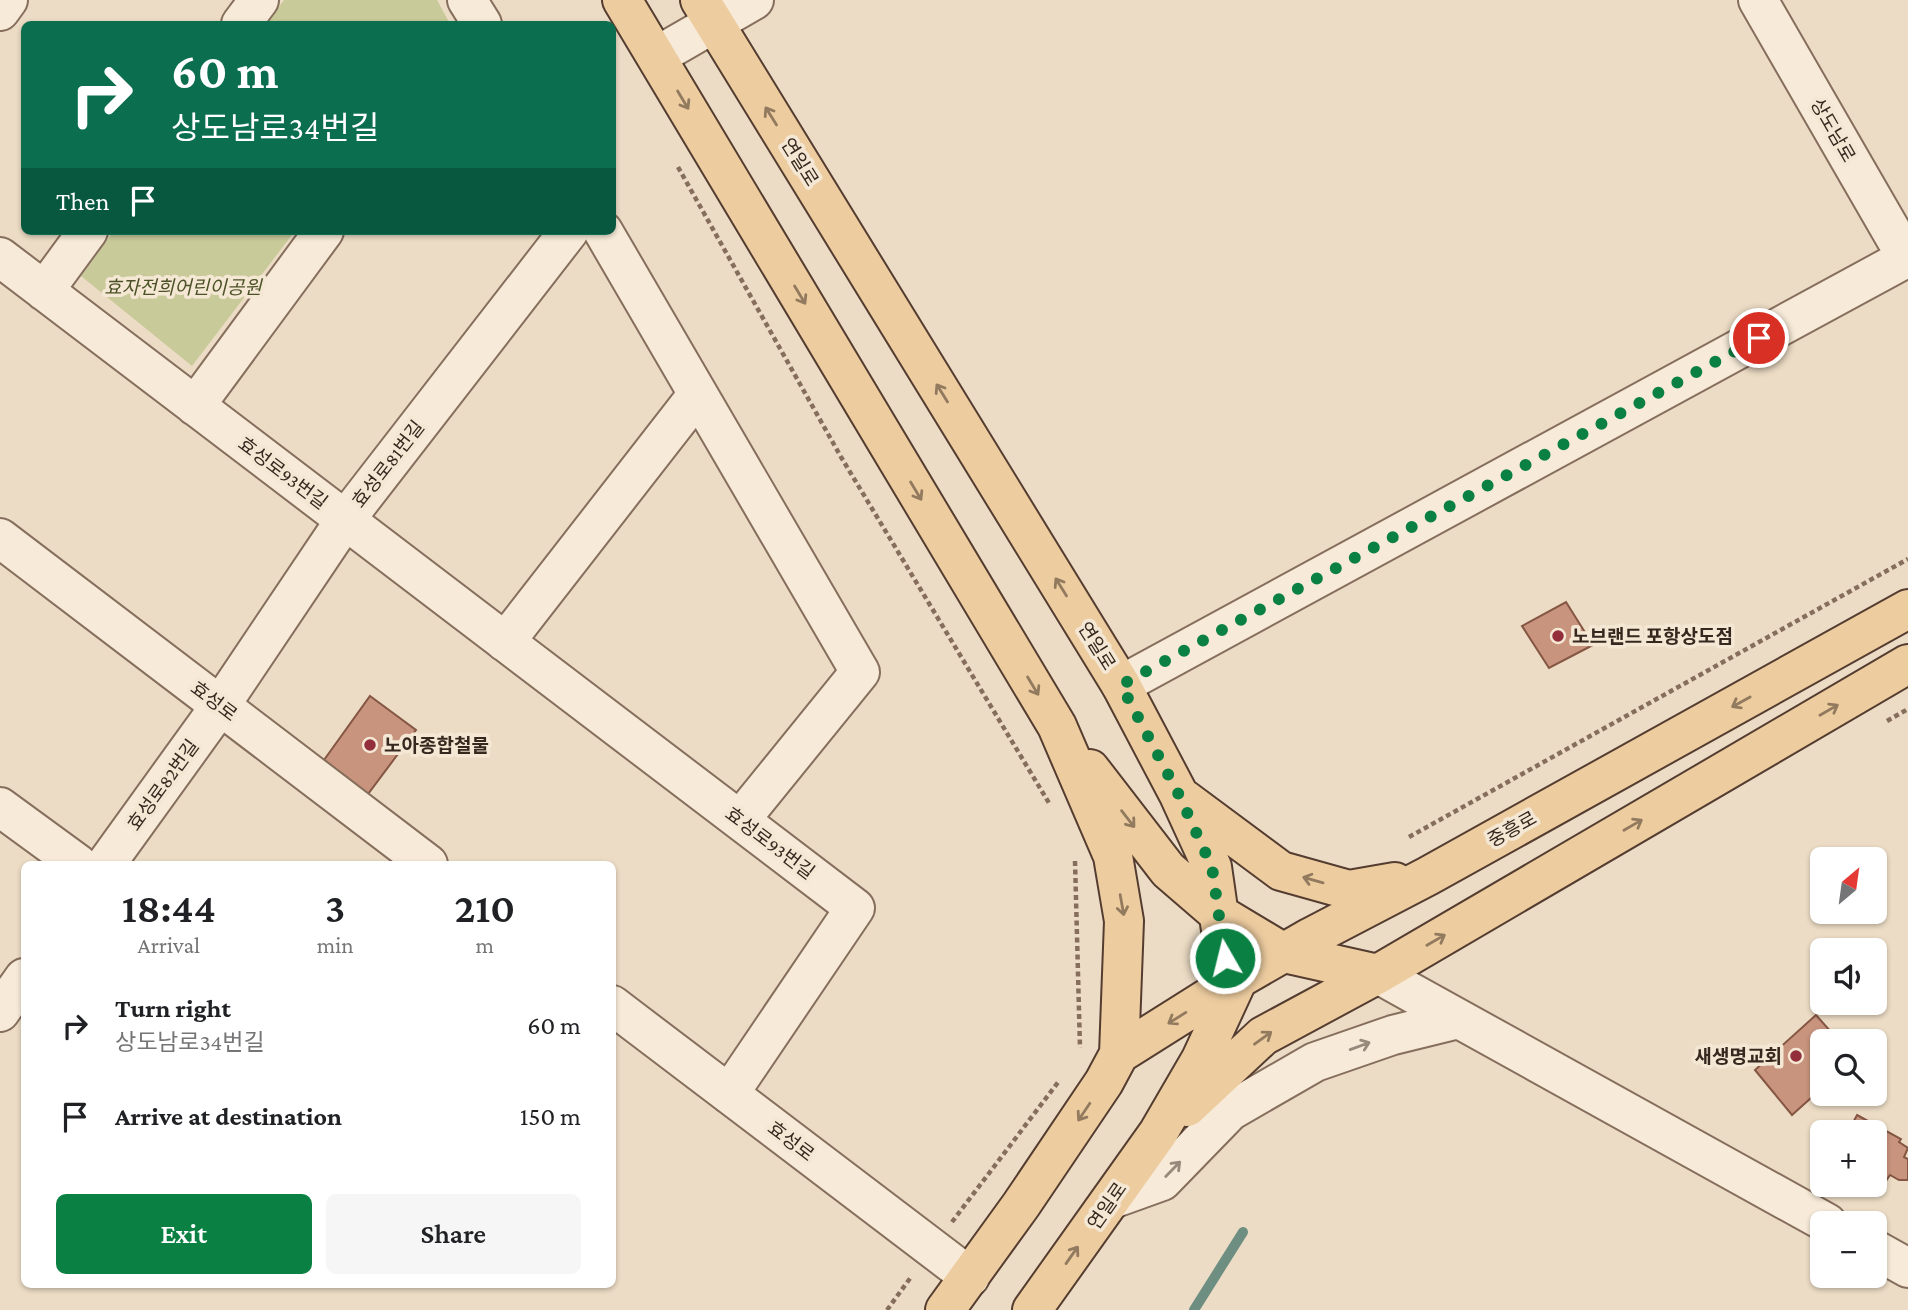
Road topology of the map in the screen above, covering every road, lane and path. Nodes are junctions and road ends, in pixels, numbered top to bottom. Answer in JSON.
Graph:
{"nodes":[{"id":1,"x":8,"y":0,"type":"edge"},
{"id":2,"x":259,"y":0,"type":"edge"},
{"id":3,"x":622,"y":0,"type":"edge"},
{"id":4,"x":754,"y":0,"type":"edge"},
{"id":5,"x":1758,"y":0,"type":"edge"},
{"id":6,"x":0,"y":11,"type":"edge"},
{"id":7,"x":707,"y":11,"type":"edge"},
{"id":8,"x":243,"y":21,"type":"edge"},
{"id":9,"x":657,"y":56,"type":"junction"},
{"id":10,"x":673,"y":159,"type":"dead end"},
{"id":11,"x":85,"y":235,"type":"edge"},
{"id":12,"x":321,"y":235,"type":"edge"},
{"id":13,"x":566,"y":235,"type":"edge"},
{"id":14,"x":605,"y":235,"type":"edge"},
{"id":15,"x":0,"y":257,"type":"edge"},
{"id":16,"x":1908,"y":258,"type":"edge"},
{"id":17,"x":44,"y":291,"type":"junction"},
{"id":18,"x":698,"y":394,"type":"junction"},
{"id":19,"x":195,"y":406,"type":"junction"},
{"id":20,"x":345,"y":520,"type":"junction"},
{"id":21,"x":0,"y":538,"type":"edge"},
{"id":22,"x":1908,"y":559,"type":"edge"},
{"id":23,"x":1908,"y":609,"type":"edge"},
{"id":24,"x":505,"y":642,"type":"junction"},
{"id":25,"x":1908,"y":664,"type":"edge"},
{"id":26,"x":1121,"y":685,"type":"junction"},
{"id":27,"x":219,"y":706,"type":"junction"},
{"id":28,"x":1057,"y":726,"type":"junction"},
{"id":29,"x":1179,"y":795,"type":"junction"},
{"id":30,"x":0,"y":807,"type":"edge"},
{"id":31,"x":1053,"y":810,"type":"dead end"},
{"id":32,"x":740,"y":820,"type":"junction"},
{"id":33,"x":1409,"y":837,"type":"dead end"},
{"id":34,"x":1075,"y":859,"type":"dead end"},
{"id":35,"x":74,"y":861,"type":"edge"},
{"id":36,"x":108,"y":861,"type":"edge"},
{"id":37,"x":424,"y":861,"type":"edge"},
{"id":38,"x":1428,"y":876,"type":"junction"},
{"id":39,"x":1219,"y":914,"type":"junction"},
{"id":40,"x":1284,"y":953,"type":"junction"},
{"id":41,"x":1377,"y":974,"type":"junction"},
{"id":42,"x":1238,"y":979,"type":"junction"},
{"id":43,"x":21,"y":982,"type":"edge"},
{"id":44,"x":616,"y":1008,"type":"edge"},
{"id":45,"x":0,"y":1012,"type":"edge"},
{"id":46,"x":1458,"y":1019,"type":"junction"},
{"id":47,"x":1080,"y":1052,"type":"dead end"},
{"id":48,"x":1119,"y":1054,"type":"junction"},
{"id":49,"x":1064,"y":1074,"type":"dead end"},
{"id":50,"x":729,"y":1094,"type":"junction"},
{"id":51,"x":1158,"y":1133,"type":"junction"},
{"id":52,"x":1112,"y":1199,"type":"junction"},
{"id":53,"x":1810,"y":1214,"type":"edge"},
{"id":54,"x":932,"y":1248,"type":"junction"},
{"id":55,"x":970,"y":1278,"type":"junction"},
{"id":56,"x":887,"y":1310,"type":"edge"},
{"id":57,"x":946,"y":1310,"type":"edge"},
{"id":58,"x":1032,"y":1310,"type":"edge"}],
"edges":[{"from":1,"to":6,"type":"street"},
{"from":2,"to":8,"type":"street"},
{"from":3,"to":9,"type":"main road"},
{"from":4,"to":7,"type":"street"},
{"from":5,"to":16,"type":"street","name":"상도남로"},
{"from":7,"to":9,"type":"street"},
{"from":26,"to":7,"type":"main road","name":"연일로","one_way":true},
{"from":9,"to":28,"type":"main road","one_way":true},
{"from":10,"to":31,"type":"path"},
{"from":11,"to":17,"type":"street"},
{"from":12,"to":19,"type":"street"},
{"from":13,"to":20,"type":"street","name":"효성로81번길"},
{"from":14,"to":18,"type":"street"},
{"from":15,"to":17,"type":"street","name":"효성로93번길"},
{"from":16,"to":26,"type":"street"},
{"from":17,"to":19,"type":"street","name":"효성로93번길"},
{"from":18,"to":24,"type":"street"},
{"from":18,"to":32,"type":"street"},
{"from":19,"to":20,"type":"street","name":"효성로93번길"},
{"from":20,"to":24,"type":"street","name":"효성로93번길"},
{"from":20,"to":27,"type":"street","name":"효성로81번길"},
{"from":21,"to":27,"type":"street","name":"효성로"},
{"from":22,"to":33,"type":"path"},
{"from":23,"to":38,"type":"main road","name":"중흥로","one_way":true},
{"from":24,"to":32,"type":"street","name":"효성로93번길"},
{"from":41,"to":25,"type":"main road","one_way":true},
{"from":26,"to":29,"type":"main road","name":"연일로"},
{"from":27,"to":36,"type":"street","name":"효성로82번길"},
{"from":27,"to":37,"type":"street","name":"효성로"},
{"from":28,"to":39,"type":"main road","one_way":true},
{"from":28,"to":48,"type":"main road","one_way":true},
{"from":38,"to":29,"type":"main road","one_way":true},
{"from":29,"to":39,"type":"main road","name":"연일로"},
{"from":30,"to":35,"type":"street"},
{"from":32,"to":50,"type":"street","name":"효성로93번길"},
{"from":34,"to":47,"type":"path"},
{"from":38,"to":40,"type":"main road","name":"중흥로"},
{"from":39,"to":40,"type":"main road"},
{"from":39,"to":42,"type":"main road","name":"연일로"},
{"from":40,"to":41,"type":"main road"},
{"from":40,"to":42,"type":"main road","name":"중흥로"},
{"from":41,"to":46,"type":"street"},
{"from":51,"to":41,"type":"main road","one_way":true},
{"from":42,"to":48,"type":"main road","name":"중흥로","one_way":true},
{"from":42,"to":51,"type":"main road","name":"연일로"},
{"from":43,"to":45,"type":"street"},
{"from":44,"to":50,"type":"street","name":"효성로"},
{"from":52,"to":46,"type":"street","one_way":true},
{"from":46,"to":53,"type":"street"},
{"from":48,"to":55,"type":"main road","one_way":true},
{"from":49,"to":54,"type":"path"},
{"from":50,"to":54,"type":"street","name":"효성로"},
{"from":51,"to":52,"type":"main road","name":"연일로"},
{"from":58,"to":52,"type":"main road","name":"연일로","one_way":true},
{"from":54,"to":55,"type":"street","name":"효성로"},
{"from":54,"to":56,"type":"path"},
{"from":55,"to":57,"type":"main road"}]}
